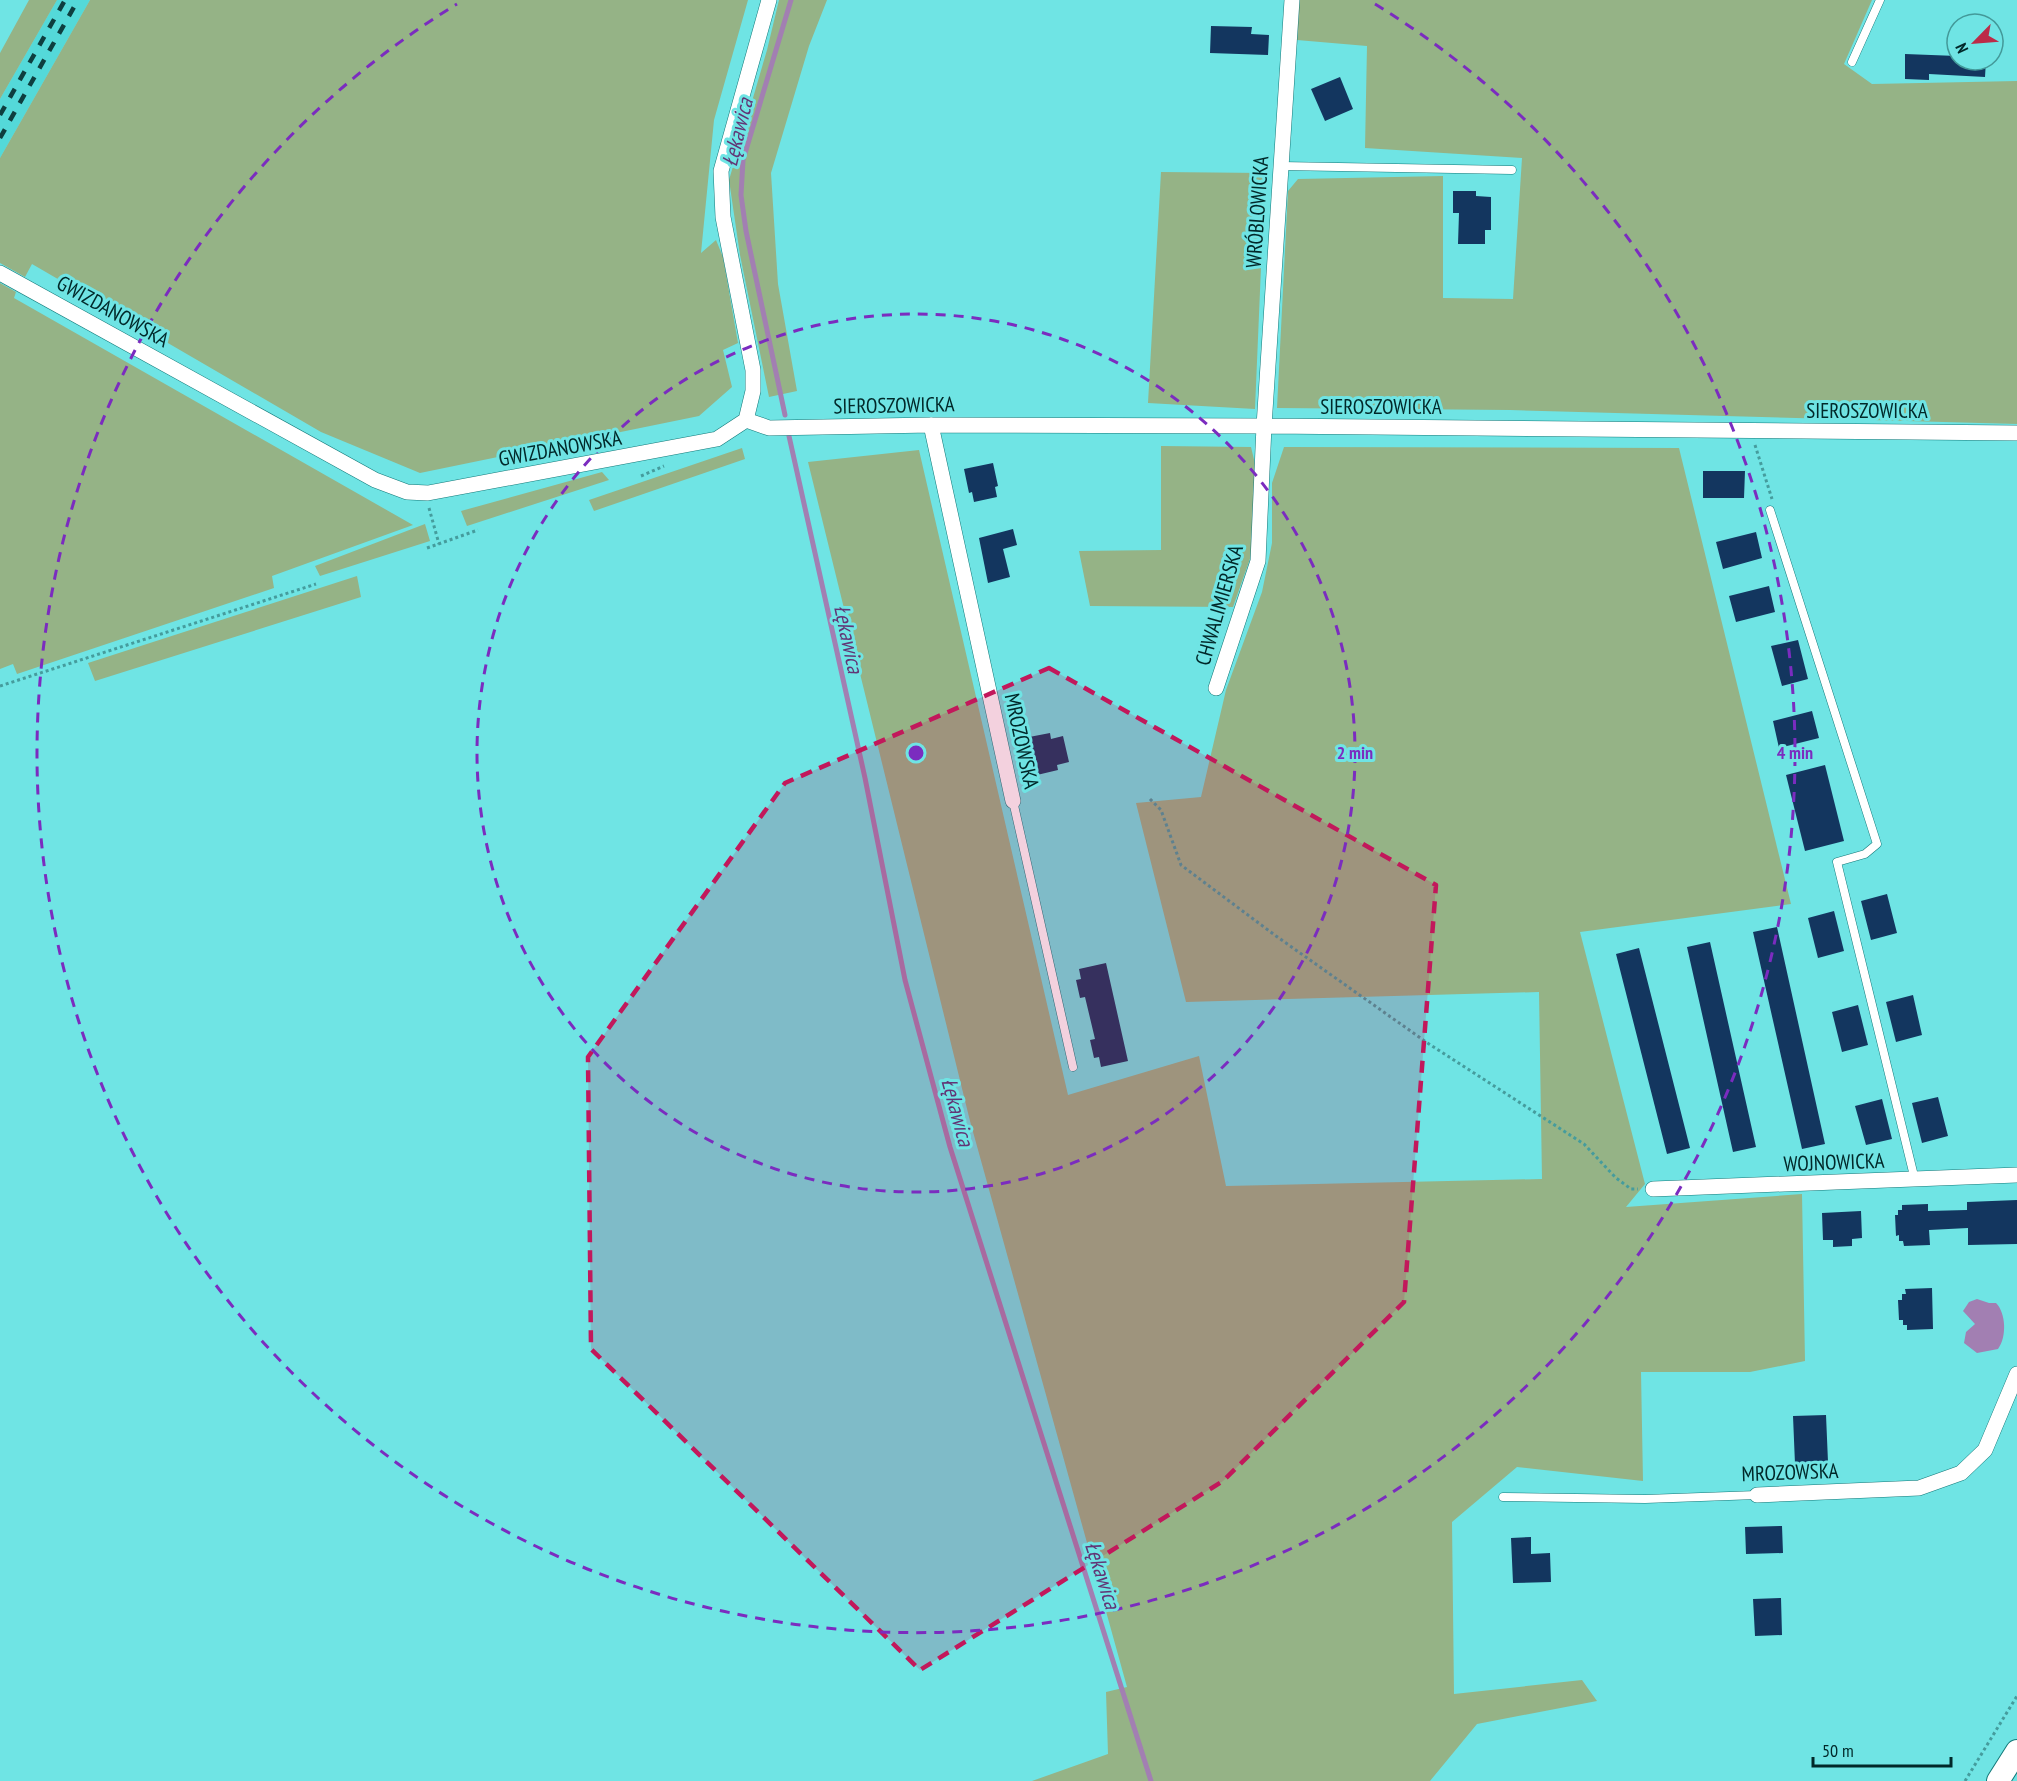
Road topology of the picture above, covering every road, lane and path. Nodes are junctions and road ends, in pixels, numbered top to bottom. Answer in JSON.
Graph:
{"nodes":[{"id":1,"x":769,"y":0,"type":"edge"},
{"id":2,"x":1292,"y":0,"type":"edge"},
{"id":3,"x":1880,"y":0,"type":"edge"},
{"id":4,"x":1852,"y":62,"type":"dead end"},
{"id":5,"x":1281,"y":166,"type":"junction"},
{"id":6,"x":1512,"y":170,"type":"dead end"},
{"id":7,"x":0,"y":273,"type":"edge"},
{"id":8,"x":746,"y":420,"type":"junction"},
{"id":9,"x":931,"y":425,"type":"junction"},
{"id":10,"x":1264,"y":426,"type":"junction"},
{"id":11,"x":1753,"y":431,"type":"junction"},
{"id":12,"x":2017,"y":433,"type":"edge"},
{"id":13,"x":428,"y":493,"type":"junction"},
{"id":14,"x":1770,"y":510,"type":"joint"},
{"id":15,"x":478,"y":530,"type":"dead end"},
{"id":16,"x":439,"y":544,"type":"junction"},
{"id":17,"x":427,"y":548,"type":"dead end"},
{"id":18,"x":316,"y":584,"type":"dead end"},
{"id":19,"x":0,"y":686,"type":"edge"},
{"id":20,"x":1216,"y":688,"type":"dead end"},
{"id":21,"x":1150,"y":799,"type":"dead end"},
{"id":22,"x":1013,"y":801,"type":"joint"},
{"id":23,"x":1073,"y":1066,"type":"dead end"},
{"id":24,"x":2017,"y":1174,"type":"edge"},
{"id":25,"x":1915,"y":1180,"type":"junction"},
{"id":26,"x":1631,"y":1189,"type":"dead end"},
{"id":27,"x":1653,"y":1189,"type":"dead end"},
{"id":28,"x":2017,"y":1374,"type":"edge"},
{"id":29,"x":1757,"y":1495,"type":"joint"},
{"id":30,"x":1503,"y":1497,"type":"dead end"},
{"id":31,"x":2017,"y":1696,"type":"edge"},
{"id":32,"x":2017,"y":1751,"type":"edge"},
{"id":33,"x":1965,"y":1781,"type":"edge"},
{"id":34,"x":1998,"y":1781,"type":"edge"}],
"edges":[{"from":1,"to":8,"type":"street"},
{"from":2,"to":5,"type":"street","name":"WRÓBLOWICKA"},
{"from":3,"to":4,"type":"lane"},
{"from":5,"to":6,"type":"lane"},
{"from":5,"to":10,"type":"street","name":"WRÓBLOWICKA"},
{"from":7,"to":13,"type":"street","name":"GWIZDANOWSKA"},
{"from":8,"to":9,"type":"street","name":"SIEROSZOWICKA"},
{"from":8,"to":13,"type":"street","name":"GWIZDANOWSKA"},
{"from":9,"to":10,"type":"street","name":"SIEROSZOWICKA"},
{"from":9,"to":22,"type":"street","name":"MROZOWSKA"},
{"from":10,"to":11,"type":"street","name":"SIEROSZOWICKA"},
{"from":10,"to":20,"type":"street","name":"CHWALIMIERSKA"},
{"from":11,"to":12,"type":"street","name":"SIEROSZOWICKA"},
{"from":11,"to":14,"type":"path"},
{"from":13,"to":16,"type":"path"},
{"from":14,"to":25,"type":"lane"},
{"from":15,"to":16,"type":"path"},
{"from":16,"to":17,"type":"path"},
{"from":18,"to":19,"type":"path"},
{"from":21,"to":26,"type":"path"},
{"from":22,"to":23,"type":"lane","name":"MROZOWSKA"},
{"from":24,"to":25,"type":"street","name":"WOJNOWICKA"},
{"from":25,"to":27,"type":"street","name":"WOJNOWICKA"},
{"from":28,"to":29,"type":"street","name":"MROZOWSKA"},
{"from":29,"to":30,"type":"lane","name":"MROZOWSKA"},
{"from":31,"to":33,"type":"path"},
{"from":32,"to":34,"type":"street"}]}
